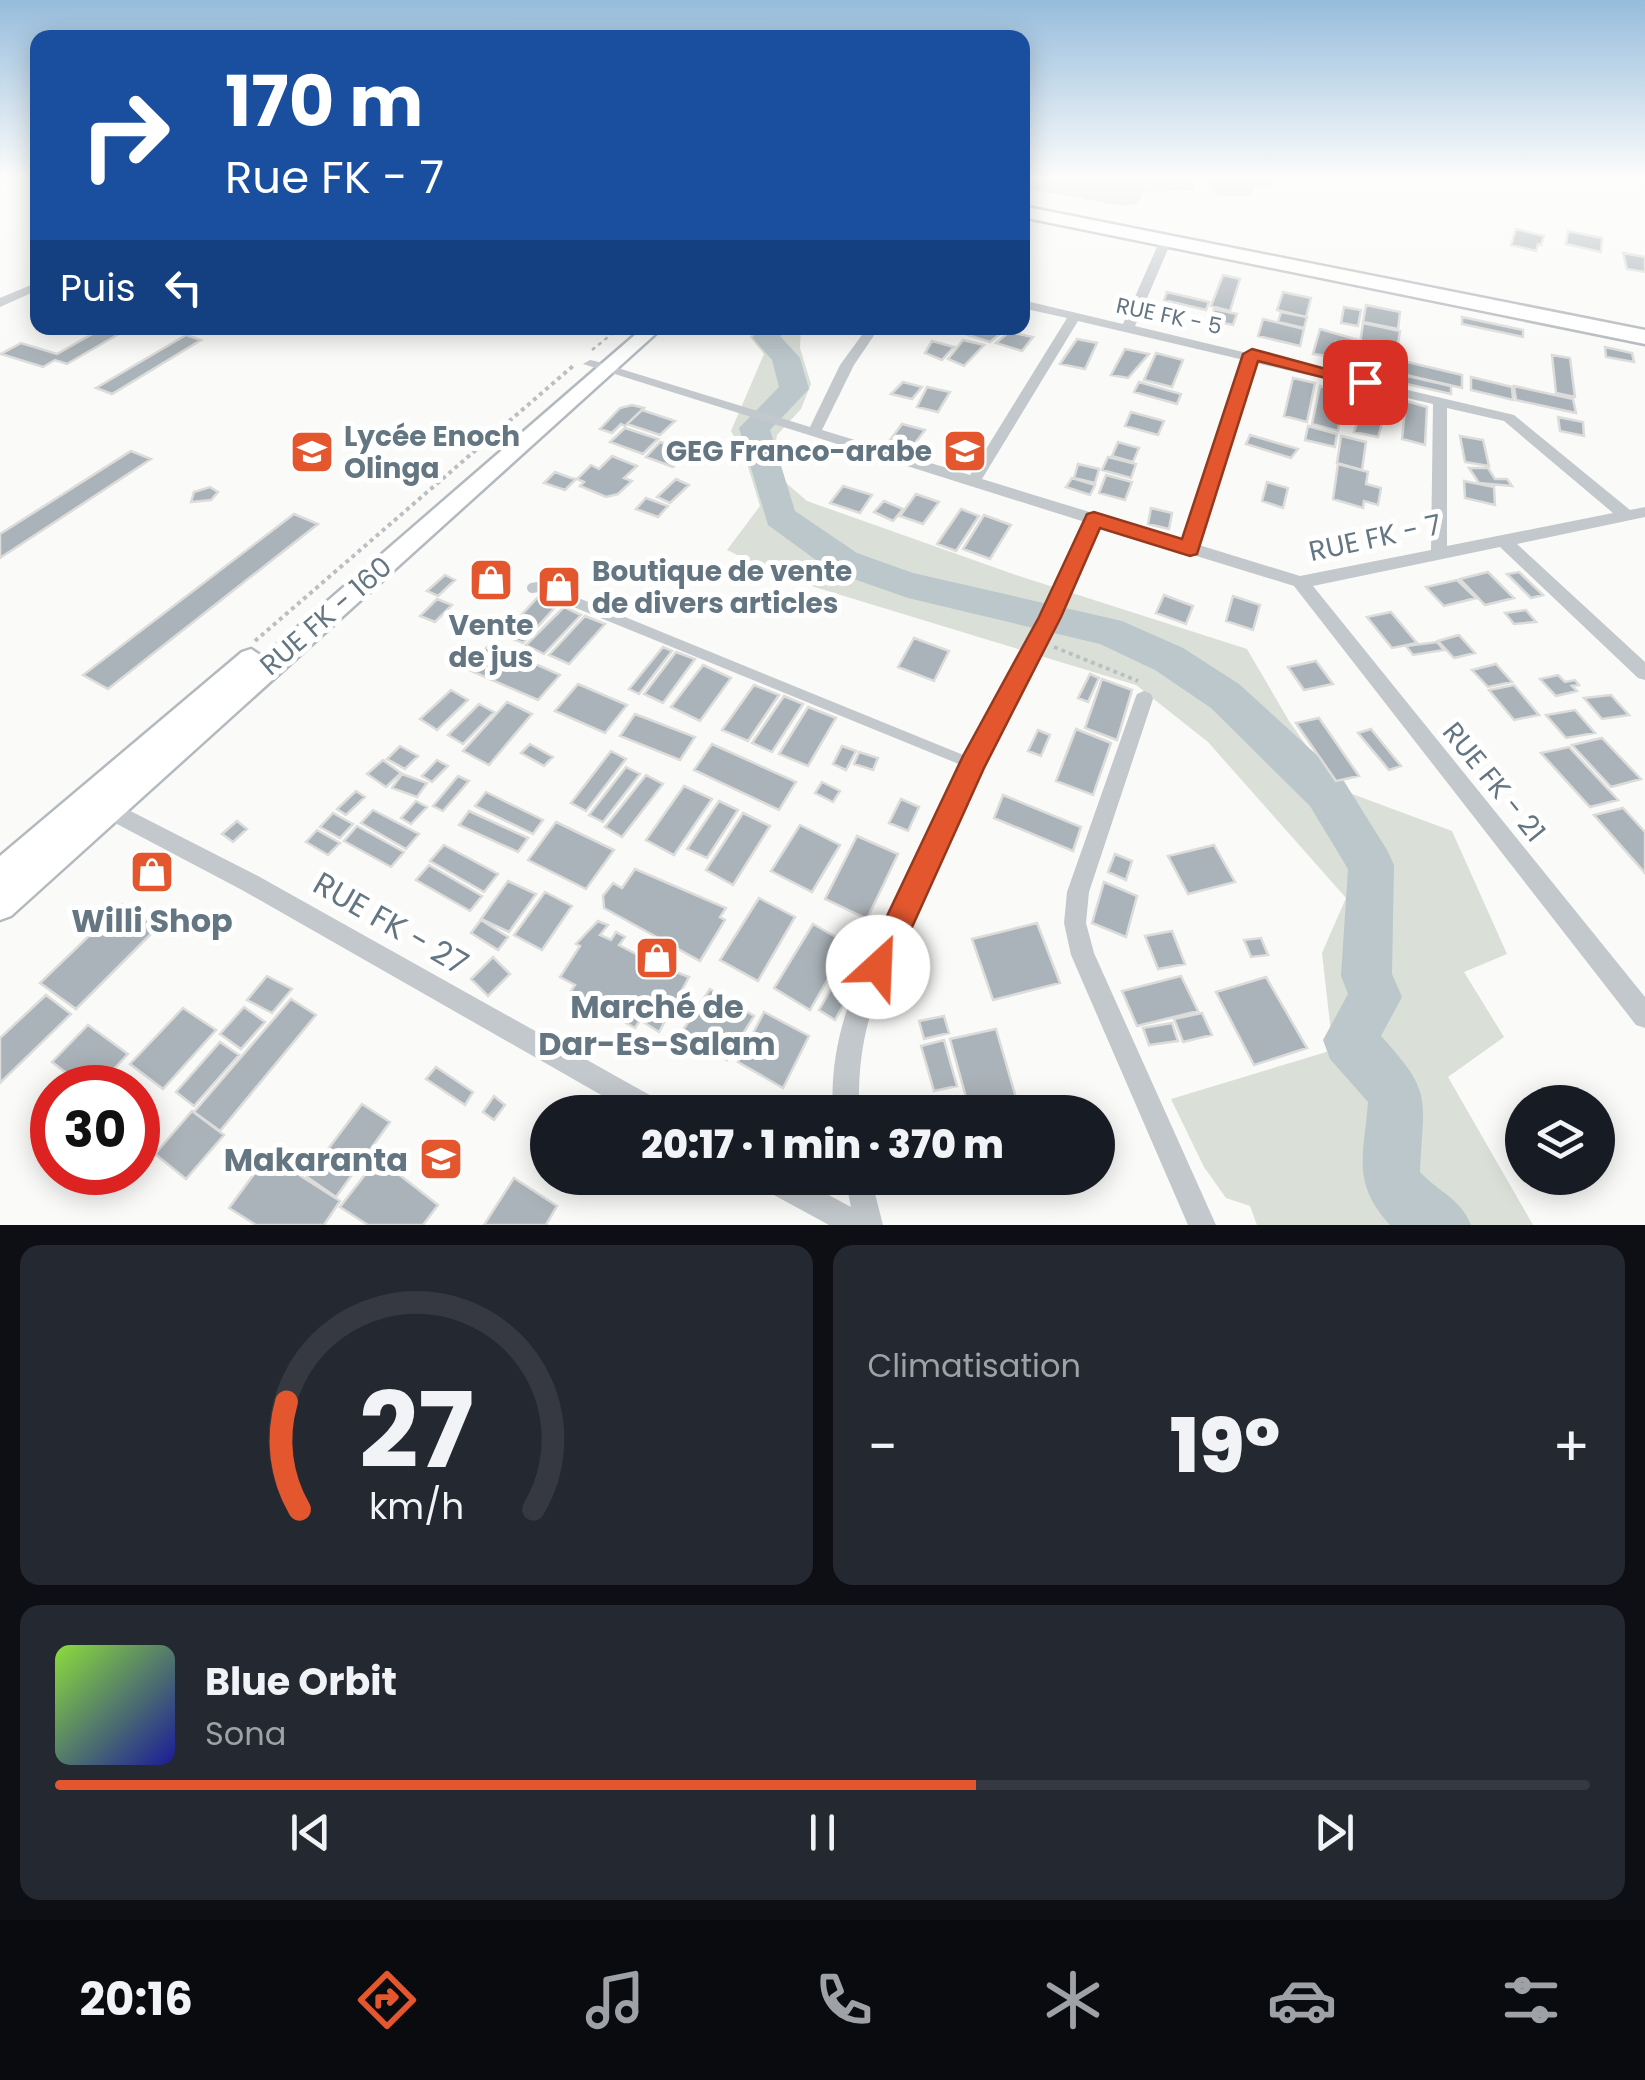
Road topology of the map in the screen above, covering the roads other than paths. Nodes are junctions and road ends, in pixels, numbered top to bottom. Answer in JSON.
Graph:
{"nodes":[{"id":1,"x":1142,"y":235,"type":"edge"},
{"id":2,"x":1178,"y":235,"type":"edge"},
{"id":3,"x":1166,"y":240,"type":"junction"},
{"id":4,"x":1291,"y":260,"type":"junction"},
{"id":5,"x":30,"y":289,"type":"edge"},
{"id":6,"x":0,"y":303,"type":"edge"},
{"id":7,"x":1030,"y":306,"type":"edge"},
{"id":8,"x":1075,"y":315,"type":"junction"},
{"id":9,"x":1645,"y":325,"type":"edge"},
{"id":10,"x":1128,"y":327,"type":"junction"},
{"id":11,"x":626,"y":335,"type":"edge"},
{"id":12,"x":643,"y":335,"type":"edge"},
{"id":13,"x":867,"y":335,"type":"edge"},
{"id":14,"x":1645,"y":337,"type":"edge"},
{"id":15,"x":1252,"y":354,"type":"junction"},
{"id":16,"x":598,"y":366,"type":"junction"},
{"id":17,"x":1440,"y":401,"type":"junction"},
{"id":18,"x":814,"y":433,"type":"junction"},
{"id":19,"x":973,"y":482,"type":"junction"},
{"id":20,"x":1645,"y":512,"type":"edge"},
{"id":21,"x":1626,"y":515,"type":"junction"},
{"id":22,"x":1094,"y":519,"type":"junction"},
{"id":23,"x":1503,"y":540,"type":"junction"},
{"id":24,"x":1190,"y":548,"type":"junction"},
{"id":25,"x":1439,"y":552,"type":"junction"},
{"id":26,"x":1300,"y":582,"type":"junction"},
{"id":27,"x":532,"y":588,"type":"dead end"},
{"id":28,"x":1645,"y":673,"type":"edge"},
{"id":29,"x":1144,"y":700,"type":"road end"},
{"id":30,"x":972,"y":764,"type":"junction"},
{"id":31,"x":98,"y":803,"type":"junction"},
{"id":32,"x":0,"y":876,"type":"edge"},
{"id":33,"x":0,"y":905,"type":"edge"},
{"id":34,"x":1645,"y":1016,"type":"edge"},
{"id":35,"x":625,"y":1095,"type":"edge"},
{"id":36,"x":844,"y":1095,"type":"edge"},
{"id":37,"x":801,"y":1195,"type":"edge"},
{"id":38,"x":862,"y":1195,"type":"edge"},
{"id":39,"x":856,"y":1225,"type":"edge"},
{"id":40,"x":869,"y":1225,"type":"edge"},
{"id":41,"x":1202,"y":1225,"type":"edge"}],
"edges":[{"from":1,"to":3,"type":"main road"},
{"from":2,"to":4,"type":"main road"},
{"from":3,"to":4,"type":"main road"},
{"from":3,"to":10,"type":"street"},
{"from":4,"to":9,"type":"main road"},
{"from":4,"to":14,"type":"main road"},
{"from":5,"to":6,"type":"street"},
{"from":7,"to":8,"type":"street","name":"RUE FK - 5"},
{"from":8,"to":10,"type":"street","name":"RUE FK - 5"},
{"from":8,"to":19,"type":"street"},
{"from":10,"to":15,"type":"street","name":"RUE FK - 5"},
{"from":11,"to":16,"type":"main road","name":"RUE FK - 160"},
{"from":12,"to":16,"type":"main road","name":"RUE FK - 160"},
{"from":13,"to":18,"type":"street"},
{"from":15,"to":17,"type":"street","name":"RUE FK - 5"},
{"from":15,"to":24,"type":"street"},
{"from":16,"to":18,"type":"street","name":"RUE FK - 7"},
{"from":16,"to":31,"type":"main road","name":"RUE FK - 160"},
{"from":17,"to":21,"type":"street","name":"RUE FK - 5"},
{"from":17,"to":25,"type":"street"},
{"from":18,"to":19,"type":"street","name":"RUE FK - 7"},
{"from":19,"to":22,"type":"street","name":"RUE FK - 7"},
{"from":20,"to":21,"type":"street","name":"RUE FK - 7"},
{"from":21,"to":23,"type":"street","name":"RUE FK - 7"},
{"from":22,"to":24,"type":"street","name":"RUE FK - 7"},
{"from":22,"to":30,"type":"street"},
{"from":23,"to":25,"type":"street","name":"RUE FK - 7"},
{"from":23,"to":28,"type":"street"},
{"from":24,"to":26,"type":"street","name":"RUE FK - 7"},
{"from":25,"to":26,"type":"street","name":"RUE FK - 7"},
{"from":26,"to":34,"type":"street","name":"RUE FK - 21"},
{"from":27,"to":30,"type":"lane"},
{"from":29,"to":41,"type":"street"},
{"from":30,"to":36,"type":"street"},
{"from":31,"to":32,"type":"main road","name":"RUE FK - 160"},
{"from":31,"to":33,"type":"main road","name":"RUE FK - 160"},
{"from":31,"to":35,"type":"street","name":"RUE FK - 27"},
{"from":37,"to":39,"type":"street"},
{"from":38,"to":40,"type":"street"}]}
